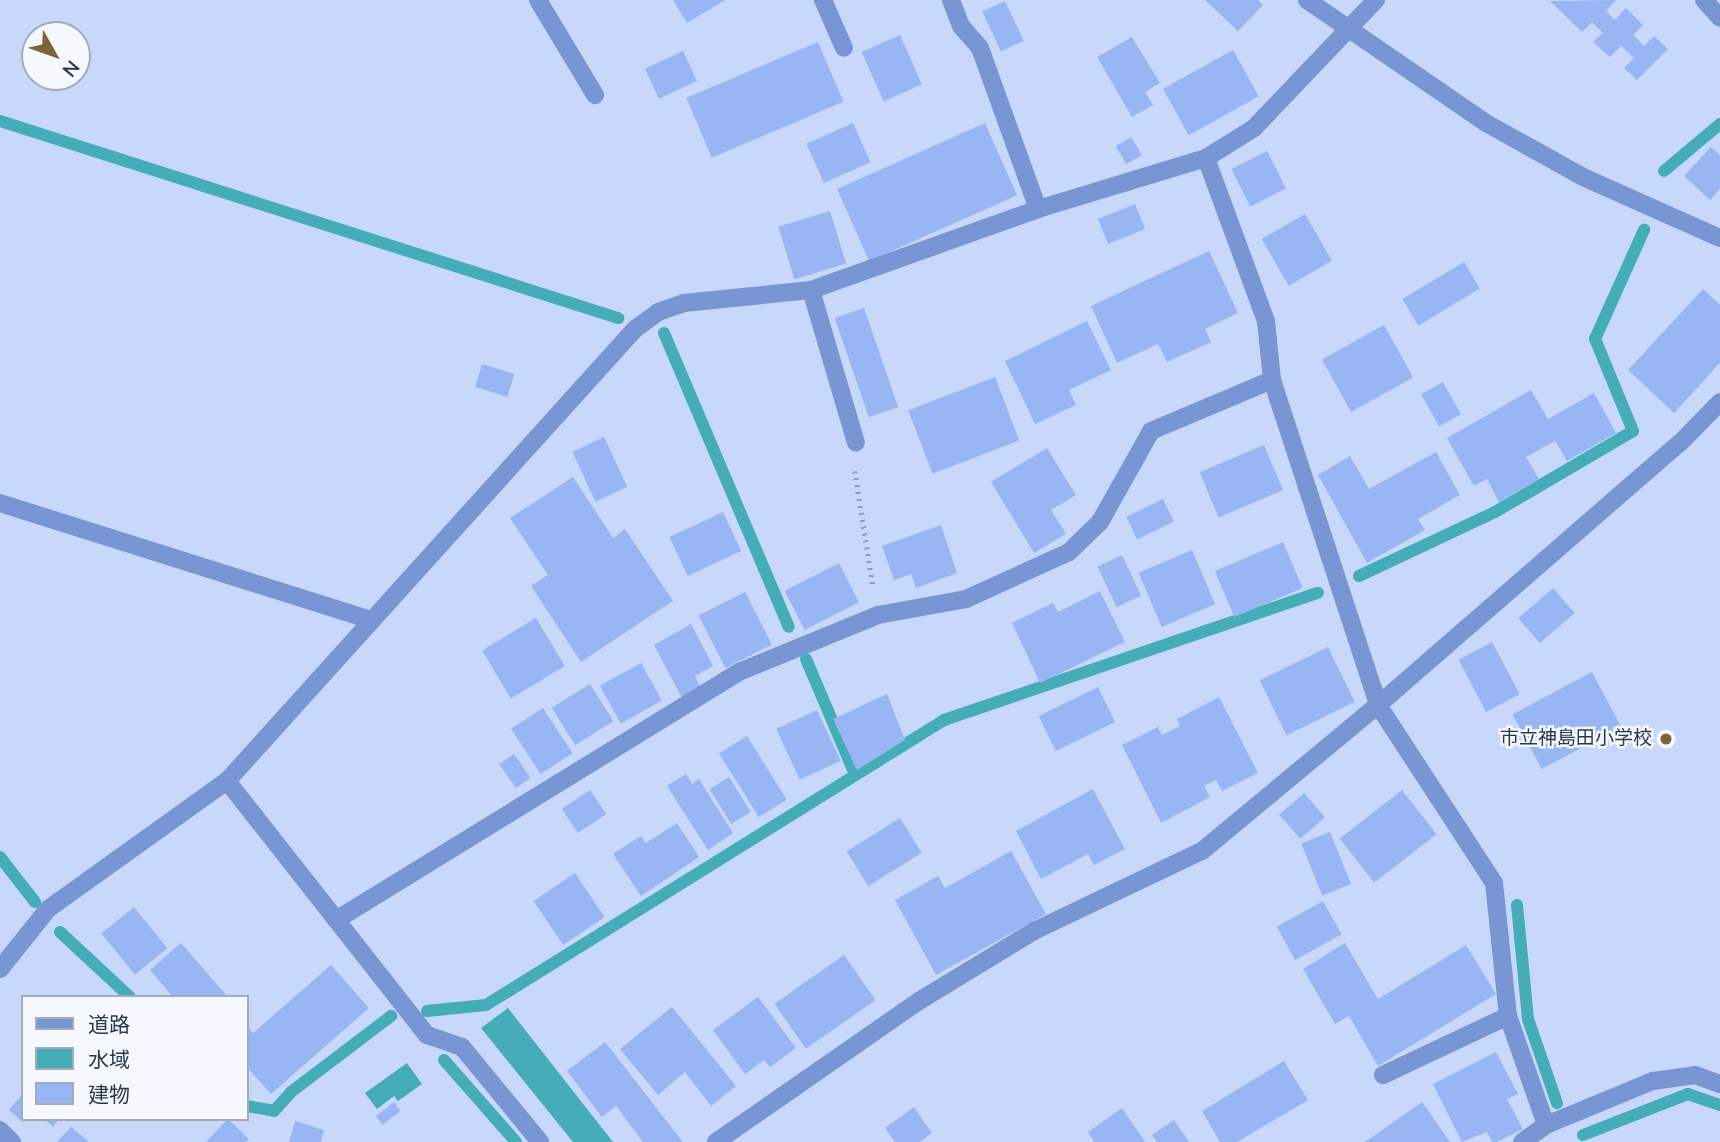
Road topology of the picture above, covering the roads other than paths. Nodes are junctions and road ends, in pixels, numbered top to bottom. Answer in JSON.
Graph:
{"nodes":[{"id":1,"x":538,"y":0,"type":"edge"},
{"id":2,"x":823,"y":0,"type":"edge"},
{"id":3,"x":951,"y":0,"type":"edge"},
{"id":4,"x":1307,"y":0,"type":"edge"},
{"id":5,"x":1376,"y":0,"type":"edge"},
{"id":6,"x":1704,"y":0,"type":"edge"},
{"id":7,"x":1720,"y":18,"type":"edge"},
{"id":8,"x":1350,"y":32,"type":"junction"},
{"id":9,"x":844,"y":48,"type":"dead end"},
{"id":10,"x":595,"y":95,"type":"dead end"},
{"id":11,"x":1206,"y":158,"type":"junction"},
{"id":12,"x":1038,"y":209,"type":"junction"},
{"id":13,"x":1720,"y":238,"type":"edge"},
{"id":14,"x":811,"y":290,"type":"junction"},
{"id":15,"x":1272,"y":380,"type":"junction"},
{"id":16,"x":1720,"y":402,"type":"edge"},
{"id":17,"x":856,"y":443,"type":"road end"},
{"id":18,"x":0,"y":503,"type":"edge"},
{"id":19,"x":369,"y":619,"type":"junction"},
{"id":20,"x":1378,"y":705,"type":"junction"},
{"id":21,"x":227,"y":781,"type":"junction"},
{"id":22,"x":336,"y":920,"type":"junction"},
{"id":23,"x":0,"y":969,"type":"edge"},
{"id":24,"x":1508,"y":1016,"type":"junction"},
{"id":25,"x":1383,"y":1075,"type":"dead end"},
{"id":26,"x":1720,"y":1084,"type":"edge"},
{"id":27,"x":1546,"y":1125,"type":"junction"},
{"id":28,"x":0,"y":1130,"type":"edge"},
{"id":29,"x":12,"y":1142,"type":"edge"},
{"id":30,"x":540,"y":1142,"type":"edge"},
{"id":31,"x":716,"y":1142,"type":"edge"},
{"id":32,"x":1522,"y":1142,"type":"edge"}],
"edges":[{"from":1,"to":10,"type":"street"},
{"from":2,"to":9,"type":"street"},
{"from":3,"to":12,"type":"street"},
{"from":4,"to":8,"type":"street"},
{"from":5,"to":8,"type":"street"},
{"from":6,"to":7,"type":"street"},
{"from":8,"to":11,"type":"street"},
{"from":8,"to":13,"type":"street"},
{"from":11,"to":12,"type":"street"},
{"from":11,"to":15,"type":"street"},
{"from":12,"to":14,"type":"street"},
{"from":14,"to":17,"type":"street"},
{"from":14,"to":19,"type":"street"},
{"from":15,"to":20,"type":"street"},
{"from":15,"to":22,"type":"street"},
{"from":16,"to":20,"type":"street"},
{"from":18,"to":19,"type":"street"},
{"from":19,"to":21,"type":"street"},
{"from":20,"to":24,"type":"street"},
{"from":20,"to":31,"type":"street"},
{"from":21,"to":22,"type":"street"},
{"from":21,"to":23,"type":"street"},
{"from":22,"to":30,"type":"street"},
{"from":24,"to":25,"type":"street"},
{"from":24,"to":27,"type":"street"},
{"from":26,"to":27,"type":"street"},
{"from":27,"to":32,"type":"street"},
{"from":28,"to":29,"type":"street"}]}
